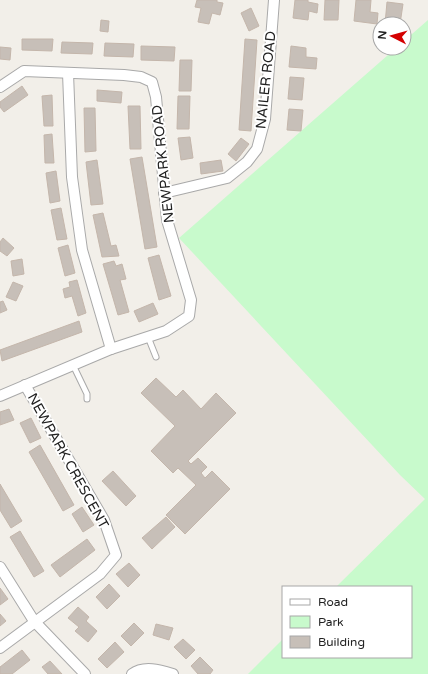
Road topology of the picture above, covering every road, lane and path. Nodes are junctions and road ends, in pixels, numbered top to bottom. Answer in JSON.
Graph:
{"nodes":[{"id":1,"x":274,"y":0,"type":"edge"},
{"id":2,"x":68,"y":73,"type":"junction"},
{"id":3,"x":0,"y":87,"type":"edge"},
{"id":4,"x":164,"y":193,"type":"junction"},
{"id":5,"x":148,"y":337,"type":"junction"},
{"id":6,"x":112,"y":349,"type":"junction"},
{"id":7,"x":156,"y":357,"type":"dead end"},
{"id":8,"x":73,"y":366,"type":"junction"},
{"id":9,"x":25,"y":386,"type":"junction"},
{"id":10,"x":0,"y":396,"type":"edge"},
{"id":11,"x":87,"y":399,"type":"dead end"},
{"id":12,"x":0,"y":567,"type":"edge"},
{"id":13,"x":34,"y":621,"type":"junction"},
{"id":14,"x":0,"y":648,"type":"edge"},
{"id":15,"x":85,"y":674,"type":"edge"},
{"id":16,"x":132,"y":674,"type":"edge"},
{"id":17,"x":173,"y":674,"type":"edge"}],
"edges":[{"from":1,"to":4,"type":"street","name":"NAILER ROAD"},
{"from":2,"to":3,"type":"street","name":"NEWPARK ROAD"},
{"from":2,"to":4,"type":"street","name":"NEWPARK ROAD"},
{"from":2,"to":6,"type":"street"},
{"from":4,"to":5,"type":"street","name":"NEWPARK ROAD"},
{"from":5,"to":6,"type":"street","name":"NEWPARK ROAD"},
{"from":5,"to":7,"type":"lane"},
{"from":6,"to":8,"type":"street","name":"NEWPARK ROAD"},
{"from":8,"to":9,"type":"street","name":"NEWPARK ROAD"},
{"from":8,"to":11,"type":"lane"},
{"from":9,"to":10,"type":"street","name":"NEWPARK ROAD"},
{"from":9,"to":13,"type":"street","name":"NEWPARK CRESCENT"},
{"from":12,"to":13,"type":"street"},
{"from":13,"to":14,"type":"street","name":"NEWPARK CRESCENT"},
{"from":13,"to":15,"type":"street"},
{"from":16,"to":17,"type":"street"}]}
